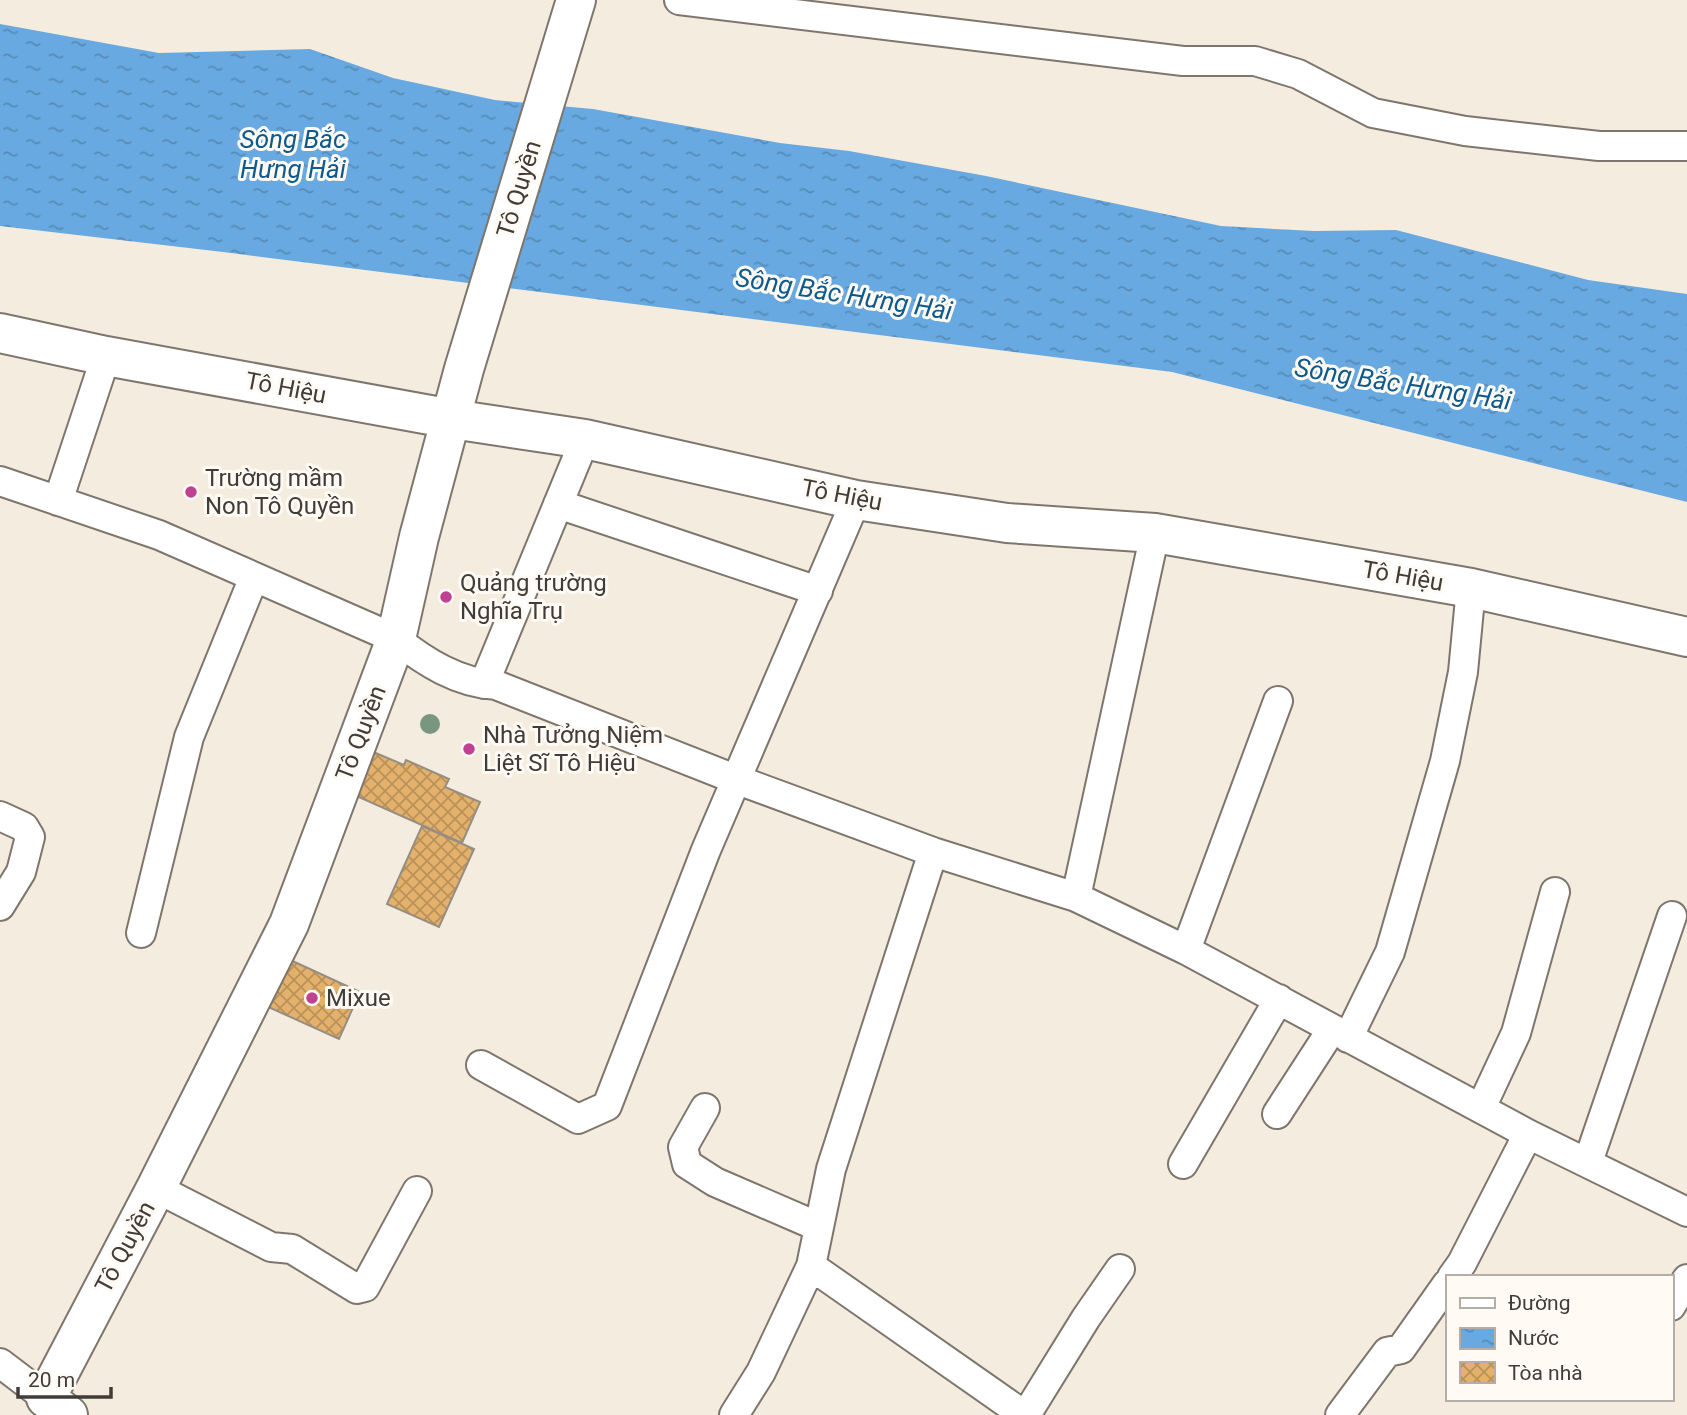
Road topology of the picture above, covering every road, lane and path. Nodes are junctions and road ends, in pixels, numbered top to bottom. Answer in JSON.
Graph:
{"nodes":[{"id":1,"x":576,"y":0,"type":"edge"},
{"id":2,"x":679,"y":0,"type":"edge"},
{"id":3,"x":1687,"y":146,"type":"edge"},
{"id":4,"x":0,"y":333,"type":"edge"},
{"id":5,"x":106,"y":356,"type":"junction"},
{"id":6,"x":452,"y":419,"type":"junction"},
{"id":7,"x":585,"y":439,"type":"junction"},
{"id":8,"x":0,"y":481,"type":"edge"},
{"id":9,"x":856,"y":500,"type":"junction"},
{"id":10,"x":58,"y":501,"type":"junction"},
{"id":11,"x":558,"y":504,"type":"junction"},
{"id":12,"x":1155,"y":533,"type":"junction"},
{"id":13,"x":254,"y":577,"type":"junction"},
{"id":14,"x":1471,"y":588,"type":"junction"},
{"id":15,"x":818,"y":591,"type":"junction"},
{"id":16,"x":1687,"y":638,"type":"edge"},
{"id":17,"x":396,"y":639,"type":"junction"},
{"id":18,"x":484,"y":684,"type":"junction"},
{"id":19,"x":1278,"y":701,"type":"dead end"},
{"id":20,"x":735,"y":779,"type":"junction"},
{"id":21,"x":0,"y":816,"type":"edge"},
{"id":22,"x":933,"y":852,"type":"junction"},
{"id":23,"x":1555,"y":892,"type":"dead end"},
{"id":24,"x":1076,"y":897,"type":"junction"},
{"id":25,"x":0,"y":906,"type":"edge"},
{"id":26,"x":1672,"y":916,"type":"dead end"},
{"id":27,"x":141,"y":933,"type":"dead end"},
{"id":28,"x":1186,"y":950,"type":"junction"},
{"id":29,"x":1279,"y":999,"type":"junction"},
{"id":30,"x":1340,"y":1033,"type":"junction"},
{"id":31,"x":481,"y":1065,"type":"dead end"},
{"id":32,"x":705,"y":1108,"type":"dead end"},
{"id":33,"x":1480,"y":1108,"type":"junction"},
{"id":34,"x":1277,"y":1114,"type":"dead end"},
{"id":35,"x":1528,"y":1134,"type":"junction"},
{"id":36,"x":1588,"y":1162,"type":"junction"},
{"id":37,"x":1183,"y":1164,"type":"dead end"},
{"id":38,"x":156,"y":1188,"type":"junction"},
{"id":39,"x":417,"y":1191,"type":"dead end"},
{"id":40,"x":1687,"y":1212,"type":"edge"},
{"id":41,"x":819,"y":1227,"type":"junction"},
{"id":42,"x":811,"y":1266,"type":"junction"},
{"id":43,"x":1120,"y":1269,"type":"dead end"},
{"id":44,"x":1453,"y":1275,"type":"edge"},
{"id":45,"x":1687,"y":1279,"type":"edge"},
{"id":46,"x":1446,"y":1285,"type":"edge"},
{"id":47,"x":1673,"y":1303,"type":"edge"},
{"id":48,"x":0,"y":1363,"type":"edge"},
{"id":49,"x":57,"y":1406,"type":"edge"},
{"id":50,"x":734,"y":1415,"type":"edge"},
{"id":51,"x":1025,"y":1415,"type":"edge"},
{"id":52,"x":1340,"y":1415,"type":"edge"}],
"edges":[{"from":1,"to":6,"type":"main road","name":"Tô Quyền"},
{"from":2,"to":3,"type":"street"},
{"from":4,"to":5,"type":"main road","name":"Tô Hiệu"},
{"from":5,"to":6,"type":"main road","name":"Tô Hiệu"},
{"from":5,"to":10,"type":"street"},
{"from":6,"to":7,"type":"main road","name":"Tô Hiệu"},
{"from":6,"to":17,"type":"main road","name":"Tô Quyền"},
{"from":7,"to":9,"type":"main road","name":"Tô Hiệu"},
{"from":7,"to":11,"type":"street"},
{"from":8,"to":10,"type":"street"},
{"from":9,"to":12,"type":"main road","name":"Tô Hiệu"},
{"from":9,"to":15,"type":"street"},
{"from":10,"to":13,"type":"street"},
{"from":11,"to":15,"type":"street"},
{"from":11,"to":18,"type":"street"},
{"from":12,"to":14,"type":"main road","name":"Tô Hiệu"},
{"from":12,"to":24,"type":"street"},
{"from":13,"to":17,"type":"street"},
{"from":13,"to":27,"type":"street"},
{"from":14,"to":16,"type":"main road","name":"Tô Hiệu"},
{"from":14,"to":30,"type":"street"},
{"from":15,"to":20,"type":"street"},
{"from":17,"to":18,"type":"street"},
{"from":17,"to":38,"type":"main road","name":"Tô Quyền"},
{"from":18,"to":20,"type":"street"},
{"from":19,"to":28,"type":"street"},
{"from":20,"to":22,"type":"street"},
{"from":20,"to":31,"type":"street"},
{"from":21,"to":25,"type":"street"},
{"from":22,"to":24,"type":"street"},
{"from":22,"to":41,"type":"street"},
{"from":23,"to":33,"type":"street"},
{"from":24,"to":28,"type":"street"},
{"from":26,"to":36,"type":"street"},
{"from":28,"to":29,"type":"street"},
{"from":29,"to":30,"type":"street"},
{"from":29,"to":37,"type":"street"},
{"from":30,"to":33,"type":"street"},
{"from":30,"to":34,"type":"street"},
{"from":32,"to":41,"type":"street"},
{"from":33,"to":35,"type":"street"},
{"from":35,"to":36,"type":"street"},
{"from":35,"to":44,"type":"street"},
{"from":36,"to":40,"type":"street"},
{"from":38,"to":39,"type":"street"},
{"from":38,"to":49,"type":"main road","name":"Tô Quyền"},
{"from":41,"to":42,"type":"street"},
{"from":42,"to":50,"type":"street"},
{"from":42,"to":51,"type":"street"},
{"from":43,"to":51,"type":"street"},
{"from":45,"to":47,"type":"street"},
{"from":46,"to":52,"type":"street"},
{"from":48,"to":49,"type":"street"}]}
